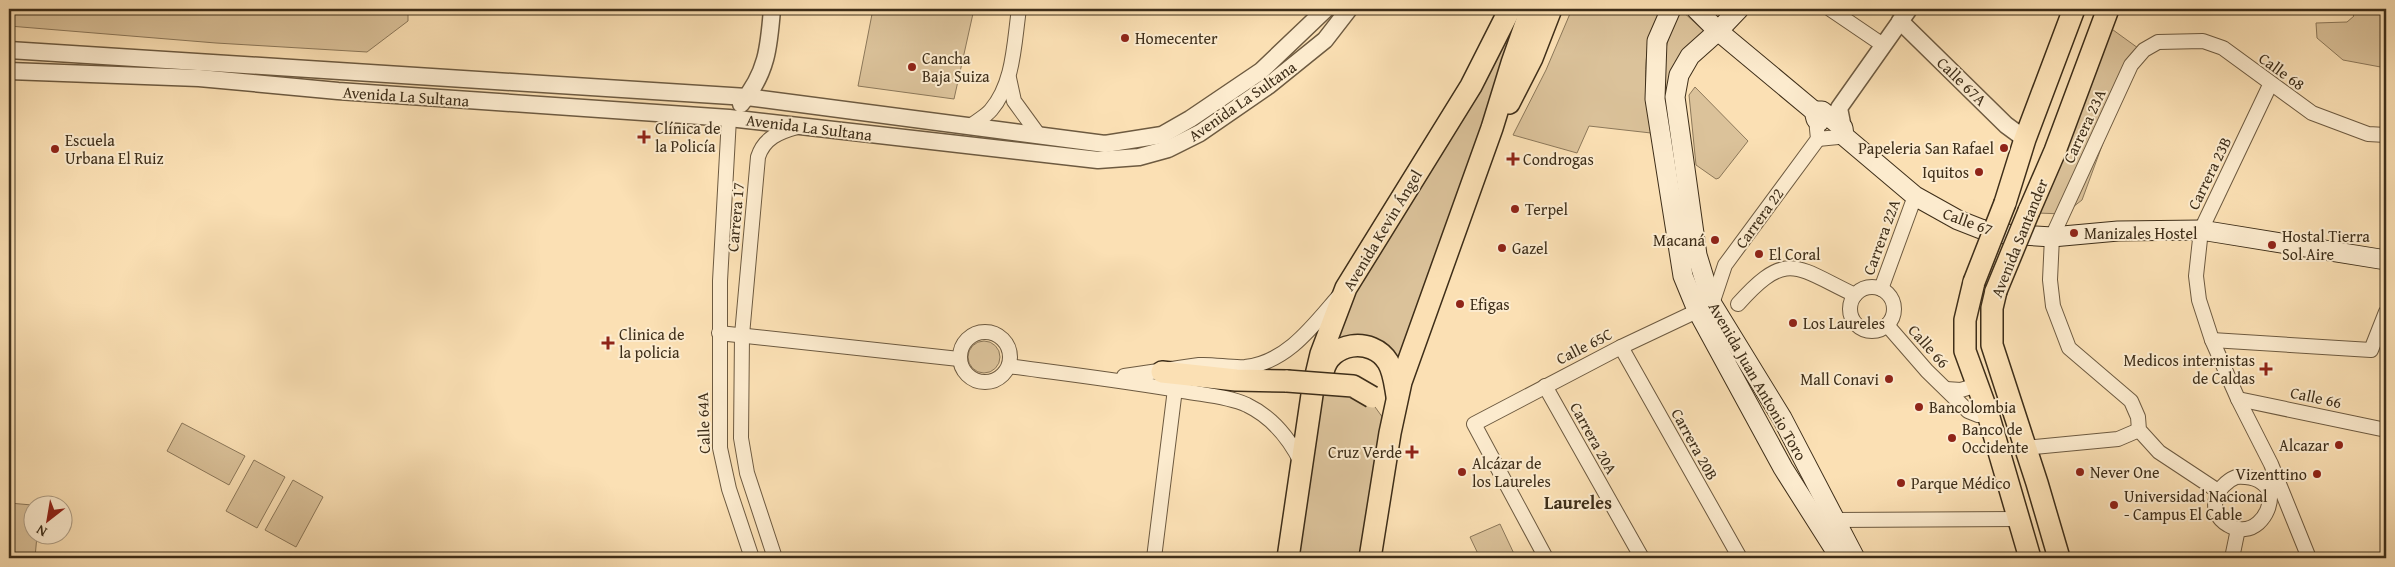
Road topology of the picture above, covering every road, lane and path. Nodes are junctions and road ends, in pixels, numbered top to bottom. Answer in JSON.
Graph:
{"nodes":[{"id":1,"x":772,"y":9,"type":"edge"},
{"id":2,"x":1019,"y":9,"type":"edge"},
{"id":3,"x":1326,"y":9,"type":"edge"},
{"id":4,"x":1349,"y":9,"type":"edge"},
{"id":5,"x":1494,"y":9,"type":"edge"},
{"id":6,"x":1510,"y":9,"type":"edge"},
{"id":7,"x":1532,"y":9,"type":"edge"},
{"id":8,"x":1552,"y":9,"type":"edge"},
{"id":9,"x":1671,"y":9,"type":"edge"},
{"id":10,"x":1696,"y":9,"type":"edge"},
{"id":11,"x":1739,"y":9,"type":"edge"},
{"id":12,"x":1830,"y":9,"type":"edge"},
{"id":13,"x":2074,"y":9,"type":"edge"},
{"id":14,"x":2108,"y":9,"type":"edge"},
{"id":15,"x":1905,"y":15,"type":"edge"},
{"id":16,"x":1718,"y":31,"type":"junction"},
{"id":17,"x":2158,"y":42,"type":"joint"},
{"id":18,"x":1883,"y":45,"type":"junction"},
{"id":19,"x":12,"y":48,"type":"edge"},
{"id":20,"x":62,"y":53,"type":"junction"},
{"id":21,"x":9,"y":71,"type":"edge"},
{"id":22,"x":61,"y":73,"type":"junction"},
{"id":23,"x":1009,"y":78,"type":"junction"},
{"id":24,"x":2270,"y":85,"type":"junction"},
{"id":25,"x":1472,"y":86,"type":"junction"},
{"id":26,"x":747,"y":97,"type":"junction"},
{"id":27,"x":1823,"y":112,"type":"junction"},
{"id":28,"x":729,"y":118,"type":"junction"},
{"id":29,"x":972,"y":125,"type":"junction"},
{"id":30,"x":799,"y":126,"type":"junction"},
{"id":31,"x":1492,"y":128,"type":"junction"},
{"id":32,"x":1841,"y":133,"type":"junction"},
{"id":33,"x":1038,"y":134,"type":"junction"},
{"id":34,"x":2386,"y":135,"type":"edge"},
{"id":35,"x":1818,"y":139,"type":"junction"},
{"id":36,"x":2025,"y":139,"type":"junction"},
{"id":37,"x":1915,"y":196,"type":"junction"},
{"id":38,"x":2201,"y":230,"type":"junction"},
{"id":39,"x":2019,"y":235,"type":"junction"},
{"id":40,"x":2052,"y":237,"type":"junction"},
{"id":41,"x":2386,"y":260,"type":"edge"},
{"id":42,"x":720,"y":281,"type":"joint"},
{"id":43,"x":1346,"y":288,"type":"junction"},
{"id":44,"x":1881,"y":289,"type":"junction"},
{"id":45,"x":1855,"y":295,"type":"junction"},
{"id":46,"x":1738,"y":304,"type":"dead end"},
{"id":47,"x":1704,"y":307,"type":"junction"},
{"id":48,"x":2386,"y":312,"type":"edge"},
{"id":49,"x":1887,"y":325,"type":"junction"},
{"id":50,"x":719,"y":327,"type":"junction"},
{"id":51,"x":742,"y":335,"type":"junction"},
{"id":52,"x":2212,"y":340,"type":"junction"},
{"id":53,"x":1621,"y":347,"type":"junction"},
{"id":54,"x":959,"y":359,"type":"junction"},
{"id":55,"x":1008,"y":366,"type":"junction"},
{"id":56,"x":1162,"y":372,"type":"junction"},
{"id":57,"x":1103,"y":379,"type":"junction"},
{"id":58,"x":1977,"y":385,"type":"junction"},
{"id":59,"x":1545,"y":386,"type":"junction"},
{"id":60,"x":1175,"y":389,"type":"junction"},
{"id":61,"x":1946,"y":389,"type":"junction"},
{"id":62,"x":1397,"y":399,"type":"junction"},
{"id":63,"x":2238,"y":399,"type":"junction"},
{"id":64,"x":1310,"y":406,"type":"junction"},
{"id":65,"x":1988,"y":414,"type":"junction"},
{"id":66,"x":2139,"y":430,"type":"junction"},
{"id":67,"x":2386,"y":430,"type":"edge"},
{"id":68,"x":1390,"y":433,"type":"junction"},
{"id":69,"x":2025,"y":448,"type":"junction"},
{"id":70,"x":1301,"y":462,"type":"junction"},
{"id":71,"x":2274,"y":472,"type":"junction"},
{"id":72,"x":2264,"y":484,"type":"junction"},
{"id":73,"x":2218,"y":491,"type":"junction"},
{"id":74,"x":2286,"y":503,"type":"junction"},
{"id":75,"x":2270,"y":504,"type":"junction"},
{"id":76,"x":2018,"y":519,"type":"junction"},
{"id":77,"x":1834,"y":520,"type":"junction"},
{"id":78,"x":2238,"y":529,"type":"junction"},
{"id":79,"x":752,"y":558,"type":"edge"},
{"id":80,"x":775,"y":558,"type":"edge"},
{"id":81,"x":1154,"y":558,"type":"edge"},
{"id":82,"x":1288,"y":558,"type":"edge"},
{"id":83,"x":1370,"y":558,"type":"edge"},
{"id":84,"x":1546,"y":558,"type":"edge"},
{"id":85,"x":1642,"y":558,"type":"edge"},
{"id":86,"x":1740,"y":558,"type":"edge"},
{"id":87,"x":1840,"y":558,"type":"edge"},
{"id":88,"x":1854,"y":558,"type":"edge"},
{"id":89,"x":2030,"y":558,"type":"edge"},
{"id":90,"x":2059,"y":558,"type":"edge"},
{"id":91,"x":2232,"y":558,"type":"edge"},
{"id":92,"x":2308,"y":558,"type":"edge"}],
"edges":[{"from":1,"to":26,"type":"street"},
{"from":2,"to":23,"type":"street"},
{"from":3,"to":33,"type":"street","name":"Avenida La Sultana"},
{"from":4,"to":30,"type":"street","name":"Avenida La Sultana"},
{"from":5,"to":25,"type":"main road"},
{"from":6,"to":25,"type":"main road","name":"Avenida Kevin Ángel"},
{"from":7,"to":31,"type":"main road"},
{"from":8,"to":31,"type":"main road"},
{"from":9,"to":47,"type":"main road","name":"Avenida Juan Antonio Toro"},
{"from":10,"to":16,"type":"main road","name":"Calle 67"},
{"from":11,"to":16,"type":"main road","name":"Avenida Juan Antonio Toro"},
{"from":12,"to":18,"type":"street"},
{"from":13,"to":36,"type":"main road","name":"Avenida Santander"},
{"from":14,"to":39,"type":"main road","name":"Avenida Santander","bridge":true},
{"from":15,"to":18,"type":"street"},
{"from":15,"to":36,"type":"street","name":"Calle 67A"},
{"from":16,"to":27,"type":"main road","name":"Calle 67"},
{"from":16,"to":47,"type":"main road","name":"Avenida Juan Antonio Toro"},
{"from":17,"to":24,"type":"street","name":"Calle 68"},
{"from":17,"to":40,"type":"street","name":"Carrera 23A"},
{"from":18,"to":27,"type":"street"},
{"from":19,"to":20,"type":"street","name":"Avenida La Sultana"},
{"from":20,"to":22,"type":"street"},
{"from":20,"to":26,"type":"street","name":"Avenida La Sultana"},
{"from":21,"to":22,"type":"street","name":"Avenida La Sultana"},
{"from":22,"to":28,"type":"street","name":"Avenida La Sultana"},
{"from":23,"to":29,"type":"street"},
{"from":23,"to":33,"type":"street"},
{"from":24,"to":34,"type":"street","name":"Calle 68"},
{"from":24,"to":38,"type":"street","name":"Carrera 23B"},
{"from":25,"to":43,"type":"main road","name":"Avenida Kevin Ángel"},
{"from":26,"to":28,"type":"street"},
{"from":26,"to":29,"type":"street","name":"Avenida La Sultana"},
{"from":27,"to":32,"type":"main road","name":"Calle 67"},
{"from":27,"to":32,"type":"street"},
{"from":27,"to":35,"type":"street"},
{"from":28,"to":30,"type":"street","name":"Avenida La Sultana"},
{"from":28,"to":42,"type":"street","name":"Carrera 17"},
{"from":29,"to":33,"type":"street","name":"Avenida La Sultana"},
{"from":30,"to":51,"type":"street","name":"Carrera 17"},
{"from":31,"to":62,"type":"main road"},
{"from":32,"to":35,"type":"street"},
{"from":32,"to":37,"type":"main road","name":"Calle 67"},
{"from":35,"to":47,"type":"street","name":"Carrera 22"},
{"from":36,"to":58,"type":"main road","name":"Avenida Santander","bridge":true},
{"from":37,"to":39,"type":"main road","name":"Calle 67"},
{"from":37,"to":44,"type":"street","name":"Carrera 22A"},
{"from":38,"to":40,"type":"main road","name":"Calle 67"},
{"from":38,"to":41,"type":"main road","name":"Calle 67"},
{"from":38,"to":52,"type":"street","name":"Carrera 23B"},
{"from":39,"to":40,"type":"main road","name":"Calle 67"},
{"from":39,"to":69,"type":"main road","name":"Avenida Santander","bridge":true},
{"from":40,"to":66,"type":"street","name":"Carrera 23A"},
{"from":42,"to":50,"type":"street","name":"Calle 64A"},
{"from":43,"to":56,"type":"street"},
{"from":43,"to":64,"type":"main road","name":"Avenida Kevin Ángel"},
{"from":44,"to":45,"type":"street"},
{"from":44,"to":49,"type":"street"},
{"from":45,"to":46,"type":"street"},
{"from":45,"to":49,"type":"street"},
{"from":47,"to":53,"type":"street","name":"Calle 65C"},
{"from":47,"to":77,"type":"main road","name":"Avenida Juan Antonio Toro"},
{"from":47,"to":87,"type":"main road","name":"Avenida Juan Antonio Toro"},
{"from":48,"to":52,"type":"street"},
{"from":49,"to":61,"type":"street","name":"Calle 66"},
{"from":50,"to":51,"type":"street"},
{"from":50,"to":79,"type":"street","name":"Calle 64A"},
{"from":51,"to":54,"type":"street"},
{"from":51,"to":80,"type":"street"},
{"from":52,"to":63,"type":"street","name":"Carrera 23B"},
{"from":53,"to":59,"type":"street","name":"Calle 65C"},
{"from":53,"to":86,"type":"street","name":"Carrera 20B"},
{"from":54,"to":55,"type":"street"},
{"from":54,"to":55,"type":"street"},
{"from":55,"to":57,"type":"street"},
{"from":56,"to":57,"type":"street"},
{"from":56,"to":68,"type":"main road","bridge":true},
{"from":57,"to":60,"type":"street"},
{"from":58,"to":61,"type":"street","name":"Calle 66"},
{"from":58,"to":65,"type":"main road","name":"Avenida Santander"},
{"from":59,"to":84,"type":"street","name":"Calle 65C"},
{"from":59,"to":85,"type":"street","name":"Carrera 20A"},
{"from":60,"to":70,"type":"street"},
{"from":60,"to":81,"type":"street"},
{"from":61,"to":65,"type":"street","name":"Calle 66"},
{"from":62,"to":64,"type":"main road"},
{"from":62,"to":68,"type":"main road"},
{"from":63,"to":67,"type":"street","name":"Calle 66"},
{"from":63,"to":71,"type":"street","name":"Carrera 23B"},
{"from":64,"to":70,"type":"main road","name":"Avenida Kevin Ángel"},
{"from":65,"to":76,"type":"main road","name":"Avenida Santander"},
{"from":66,"to":69,"type":"street"},
{"from":66,"to":73,"type":"street","name":"Carrera 23A"},
{"from":68,"to":83,"type":"main road"},
{"from":69,"to":90,"type":"main road","name":"Avenida Santander"},
{"from":70,"to":82,"type":"main road","name":"Avenida Kevin Ángel"},
{"from":71,"to":72,"type":"street"},
{"from":71,"to":74,"type":"street","name":"Carrera 23B"},
{"from":72,"to":73,"type":"street"},
{"from":72,"to":75,"type":"street"},
{"from":73,"to":78,"type":"street"},
{"from":74,"to":75,"type":"street"},
{"from":74,"to":92,"type":"street","name":"Carrera 23B"},
{"from":75,"to":78,"type":"street"},
{"from":76,"to":77,"type":"street"},
{"from":76,"to":89,"type":"main road","name":"Avenida Santander"},
{"from":77,"to":88,"type":"main road","name":"Avenida Juan Antonio Toro"},
{"from":78,"to":91,"type":"street"}]}
